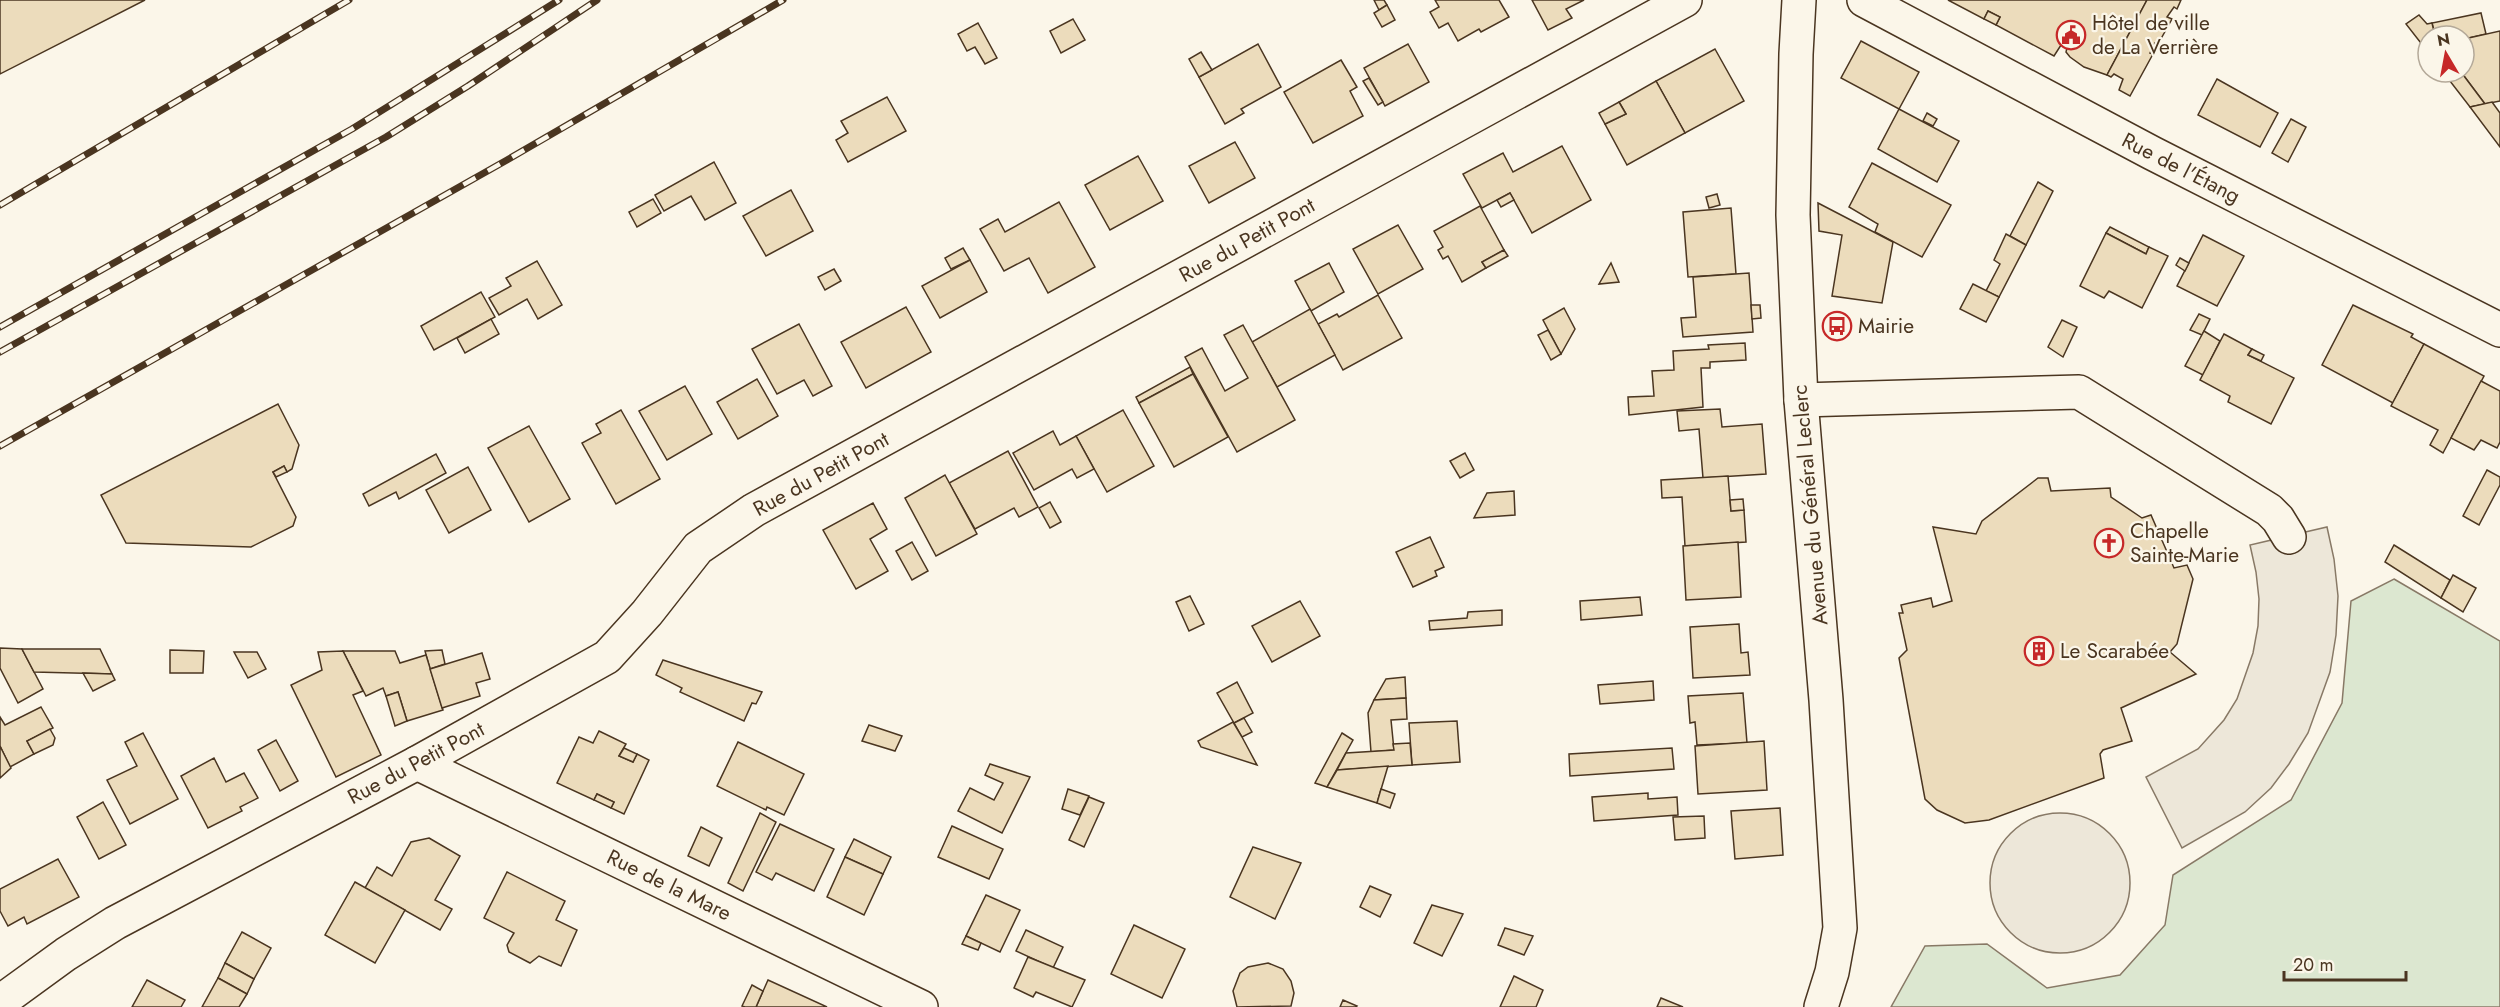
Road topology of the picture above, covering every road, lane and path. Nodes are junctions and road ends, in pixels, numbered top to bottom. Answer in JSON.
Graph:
{"nodes":[{"id":1,"x":1684,"y":0,"type":"edge"},
{"id":2,"x":1799,"y":0,"type":"edge"},
{"id":3,"x":1864,"y":0,"type":"edge"},
{"id":4,"x":2500,"y":330,"type":"edge"},
{"id":5,"x":1801,"y":400,"type":"junction"},
{"id":6,"x":2289,"y":537,"type":"dead end"},
{"id":7,"x":417,"y":763,"type":"junction"},
{"id":8,"x":0,"y":1002,"type":"edge"},
{"id":9,"x":921,"y":1007,"type":"edge"},
{"id":10,"x":1821,"y":1007,"type":"edge"}],
"edges":[{"from":1,"to":7,"type":"street","name":"Rue du Petit Pont"},
{"from":2,"to":5,"type":"street","name":"Avenue du Général Leclerc"},
{"from":3,"to":4,"type":"street","name":"Rue de l'Étang"},
{"from":5,"to":6,"type":"street"},
{"from":5,"to":10,"type":"street","name":"Avenue du Général Leclerc"},
{"from":7,"to":8,"type":"street","name":"Rue du Petit Pont"},
{"from":7,"to":9,"type":"street","name":"Rue de la Mare"}]}
